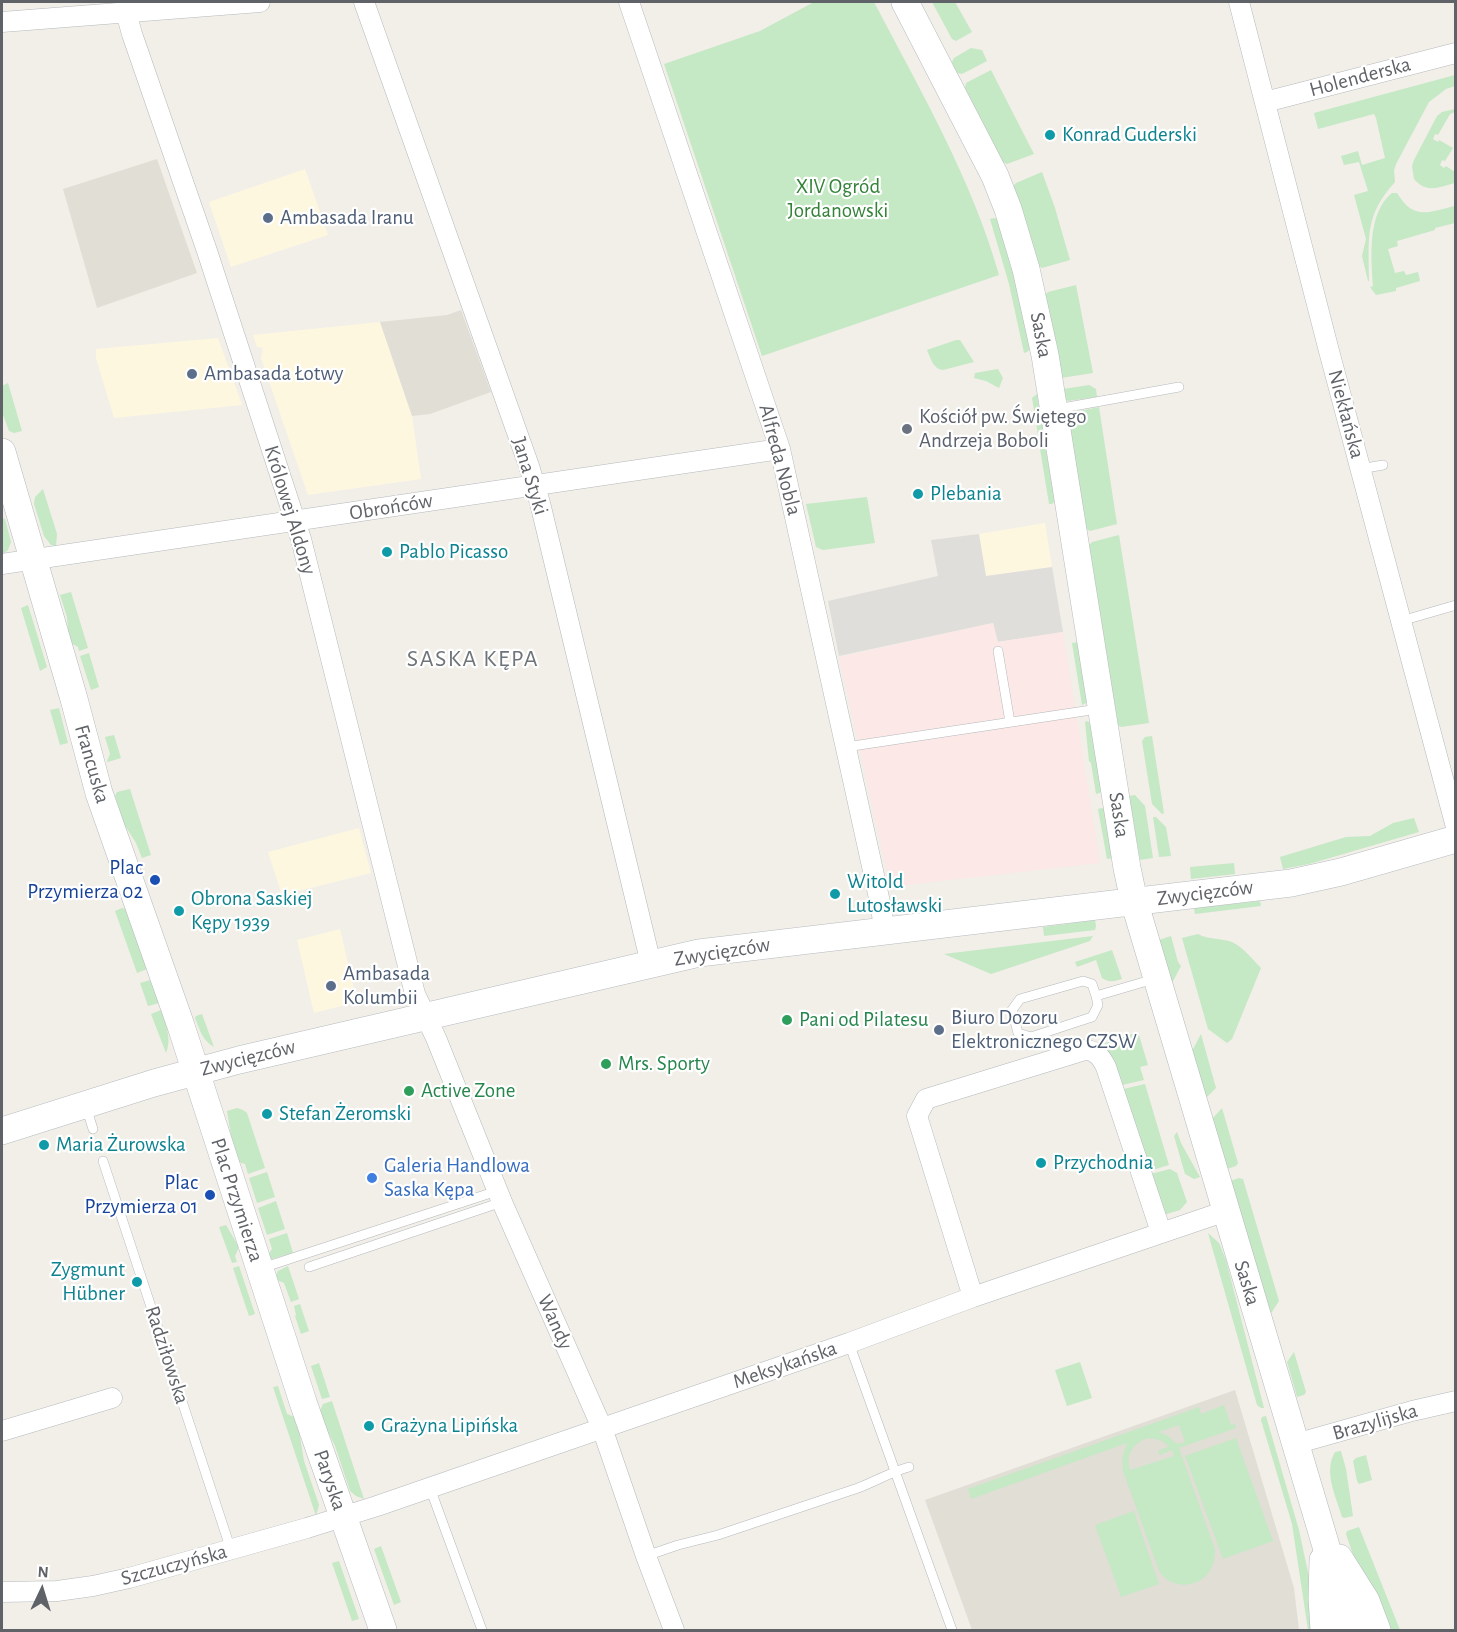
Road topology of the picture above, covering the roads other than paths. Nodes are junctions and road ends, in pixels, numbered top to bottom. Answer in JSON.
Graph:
{"nodes":[{"id":1,"x":260,"y":2,"type":"edge"},
{"id":2,"x":364,"y":2,"type":"edge"},
{"id":3,"x":630,"y":2,"type":"edge"},
{"id":4,"x":905,"y":2,"type":"edge"},
{"id":5,"x":1239,"y":2,"type":"edge"},
{"id":6,"x":126,"y":12,"type":"junction"},
{"id":7,"x":2,"y":22,"type":"edge"},
{"id":8,"x":1455,"y":52,"type":"edge"},
{"id":9,"x":1265,"y":102,"type":"junction"},
{"id":10,"x":1179,"y":387,"type":"dead end"},
{"id":11,"x":1054,"y":409,"type":"junction"},
{"id":12,"x":780,"y":449,"type":"junction"},
{"id":13,"x":2,"y":452,"type":"edge"},
{"id":14,"x":1383,"y":465,"type":"dead end"},
{"id":15,"x":1360,"y":469,"type":"junction"},
{"id":16,"x":535,"y":485,"type":"junction"},
{"id":17,"x":295,"y":521,"type":"junction"},
{"id":18,"x":33,"y":559,"type":"junction"},
{"id":19,"x":2,"y":564,"type":"edge"},
{"id":20,"x":1455,"y":605,"type":"edge"},
{"id":21,"x":1401,"y":621,"type":"junction"},
{"id":22,"x":998,"y":651,"type":"dead end"},
{"id":23,"x":1102,"y":708,"type":"junction"},
{"id":24,"x":1010,"y":722,"type":"junction"},
{"id":25,"x":846,"y":747,"type":"junction"},
{"id":26,"x":1455,"y":827,"type":"edge"},
{"id":27,"x":1455,"y":839,"type":"edge"},
{"id":28,"x":1134,"y":902,"type":"junction"},
{"id":29,"x":884,"y":930,"type":"junction"},
{"id":30,"x":651,"y":964,"type":"junction"},
{"id":31,"x":1156,"y":978,"type":"junction"},
{"id":32,"x":1096,"y":996,"type":"junction"},
{"id":33,"x":426,"y":1017,"type":"junction"},
{"id":34,"x":196,"y":1071,"type":"junction"},
{"id":35,"x":2,"y":1131,"type":"edge"},
{"id":36,"x":103,"y":1161,"type":"dead end"},
{"id":37,"x":500,"y":1196,"type":"junction"},
{"id":38,"x":1226,"y":1211,"type":"junction"},
{"id":39,"x":1161,"y":1232,"type":"junction"},
{"id":40,"x":309,"y":1267,"type":"dead end"},
{"id":41,"x":259,"y":1269,"type":"junction"},
{"id":42,"x":973,"y":1297,"type":"junction"},
{"id":43,"x":279,"y":1329,"type":"joint"},
{"id":44,"x":849,"y":1342,"type":"junction"},
{"id":45,"x":112,"y":1398,"type":"dead end"},
{"id":46,"x":1455,"y":1401,"type":"edge"},
{"id":47,"x":602,"y":1428,"type":"junction"},
{"id":48,"x":2,"y":1431,"type":"edge"},
{"id":49,"x":1295,"y":1444,"type":"junction"},
{"id":50,"x":909,"y":1467,"type":"dead end"},
{"id":51,"x":894,"y":1471,"type":"junction"},
{"id":52,"x":430,"y":1488,"type":"junction"},
{"id":53,"x":343,"y":1517,"type":"junction"},
{"id":54,"x":1324,"y":1535,"type":"junction"},
{"id":55,"x":231,"y":1550,"type":"junction"},
{"id":56,"x":646,"y":1556,"type":"junction"},
{"id":57,"x":2,"y":1592,"type":"edge"},
{"id":58,"x":383,"y":1630,"type":"edge"},
{"id":59,"x":483,"y":1630,"type":"edge"},
{"id":60,"x":674,"y":1630,"type":"edge"},
{"id":61,"x":952,"y":1630,"type":"edge"},
{"id":62,"x":1324,"y":1630,"type":"edge"},
{"id":63,"x":1351,"y":1630,"type":"edge"},
{"id":64,"x":1377,"y":1630,"type":"edge"}],
"edges":[{"from":1,"to":6,"type":"street"},
{"from":2,"to":16,"type":"street","name":"Jana Styki"},
{"from":3,"to":12,"type":"street","name":"Alfreda Nobla"},
{"from":4,"to":11,"type":"street","name":"Saska"},
{"from":5,"to":9,"type":"street","name":"Niekłańska"},
{"from":6,"to":7,"type":"street"},
{"from":6,"to":17,"type":"street","name":"Królowej Aldony"},
{"from":8,"to":9,"type":"street","name":"Holenderska"},
{"from":9,"to":15,"type":"street","name":"Niekłańska"},
{"from":10,"to":11,"type":"lane"},
{"from":11,"to":23,"type":"street","name":"Saska"},
{"from":12,"to":16,"type":"street","name":"Obrońców"},
{"from":12,"to":25,"type":"street","name":"Alfreda Nobla"},
{"from":13,"to":18,"type":"street","name":"Francuska"},
{"from":14,"to":15,"type":"lane"},
{"from":15,"to":21,"type":"street","name":"Niekłańska"},
{"from":16,"to":17,"type":"street","name":"Obrońców"},
{"from":16,"to":30,"type":"street","name":"Jana Styki"},
{"from":17,"to":18,"type":"street","name":"Obrońców"},
{"from":17,"to":33,"type":"street","name":"Królowej Aldony"},
{"from":18,"to":19,"type":"street","name":"Obrońców"},
{"from":18,"to":34,"type":"street","name":"Francuska"},
{"from":20,"to":21,"type":"lane"},
{"from":21,"to":26,"type":"street","name":"Niekłańska"},
{"from":22,"to":24,"type":"lane"},
{"from":23,"to":24,"type":"lane"},
{"from":23,"to":28,"type":"street","name":"Saska"},
{"from":24,"to":25,"type":"lane"},
{"from":25,"to":29,"type":"street","name":"Alfreda Nobla"},
{"from":27,"to":28,"type":"street","name":"Zwycięzców"},
{"from":28,"to":29,"type":"street","name":"Zwycięzców"},
{"from":28,"to":31,"type":"street","name":"Saska"},
{"from":29,"to":30,"type":"street","name":"Zwycięzców"},
{"from":30,"to":33,"type":"street","name":"Zwycięzców"},
{"from":31,"to":32,"type":"lane"},
{"from":31,"to":38,"type":"street","name":"Saska"},
{"from":32,"to":32,"type":"lane"},
{"from":33,"to":34,"type":"street","name":"Zwycięzców"},
{"from":33,"to":37,"type":"street","name":"Wandy"},
{"from":34,"to":35,"type":"street","name":"Zwycięzców"},
{"from":34,"to":41,"type":"street","name":"Plac Przymierza"},
{"from":36,"to":55,"type":"lane","name":"Radziłowska"},
{"from":37,"to":40,"type":"lane"},
{"from":37,"to":41,"type":"lane"},
{"from":37,"to":47,"type":"street","name":"Wandy"},
{"from":38,"to":39,"type":"street","name":"Meksykańska"},
{"from":38,"to":49,"type":"street","name":"Saska"},
{"from":39,"to":42,"type":"street","name":"Meksykańska"},
{"from":39,"to":42,"type":"street"},
{"from":41,"to":43,"type":"street","name":"Plac Przymierza"},
{"from":42,"to":44,"type":"street","name":"Meksykańska"},
{"from":43,"to":53,"type":"street","name":"Paryska"},
{"from":44,"to":47,"type":"street","name":"Meksykańska"},
{"from":44,"to":51,"type":"lane"},
{"from":45,"to":48,"type":"street"},
{"from":46,"to":49,"type":"street","name":"Brazylijska"},
{"from":47,"to":52,"type":"street","name":"Meksykańska"},
{"from":47,"to":56,"type":"street","name":"Wandy"},
{"from":49,"to":54,"type":"street","name":"Saska"},
{"from":50,"to":51,"type":"lane"},
{"from":51,"to":56,"type":"lane"},
{"from":51,"to":61,"type":"lane"},
{"from":52,"to":53,"type":"street","name":"Meksykańska"},
{"from":52,"to":59,"type":"lane"},
{"from":53,"to":55,"type":"street","name":"Szczuczyńska"},
{"from":53,"to":58,"type":"street","name":"Paryska"},
{"from":54,"to":62,"type":"street"},
{"from":54,"to":63,"type":"street","name":"Saska"},
{"from":54,"to":64,"type":"street"},
{"from":55,"to":57,"type":"street","name":"Szczuczyńska"},
{"from":56,"to":60,"type":"street","name":"Wandy"}]}
